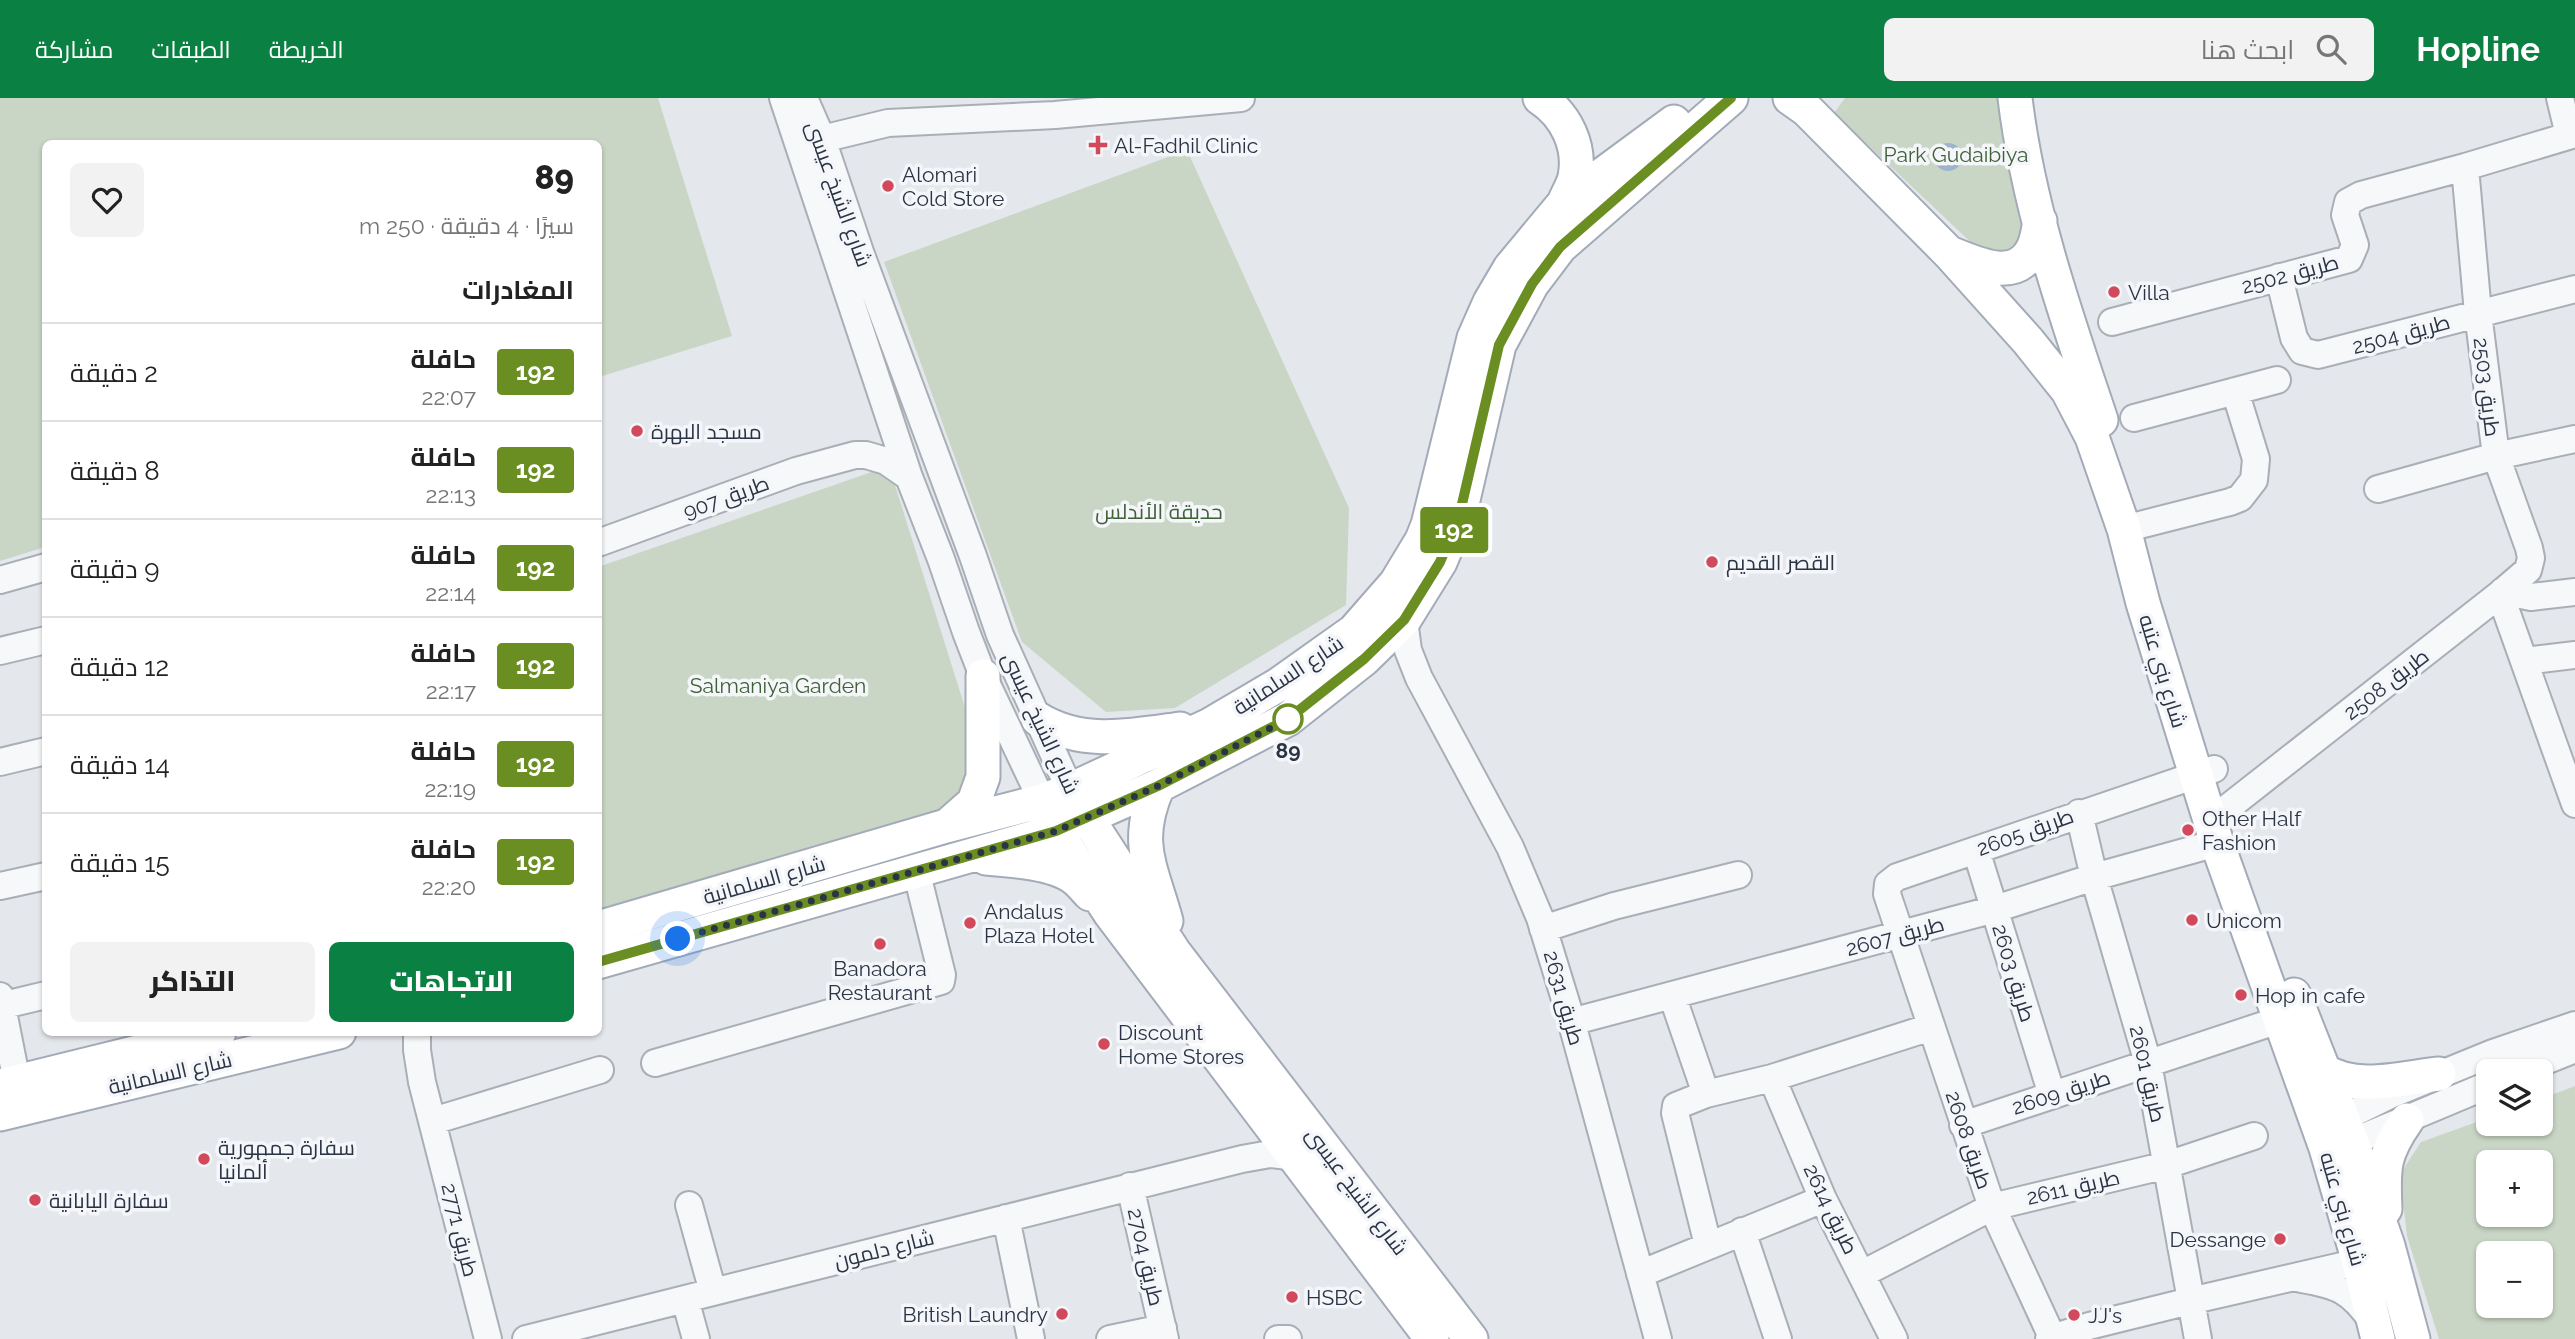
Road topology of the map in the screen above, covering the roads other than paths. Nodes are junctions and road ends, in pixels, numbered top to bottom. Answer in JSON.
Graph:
{"nodes":[{"id":1,"x":783,"y":98,"type":"edge"},
{"id":2,"x":804,"y":98,"type":"edge"},
{"id":3,"x":1241,"y":98,"type":"edge"},
{"id":4,"x":1541,"y":98,"type":"edge"},
{"id":5,"x":1703,"y":98,"type":"edge"},
{"id":6,"x":1731,"y":98,"type":"edge"},
{"id":7,"x":1790,"y":98,"type":"edge"},
{"id":8,"x":2015,"y":98,"type":"edge"},
{"id":9,"x":2560,"y":98,"type":"edge"},
{"id":10,"x":942,"y":122,"type":"junction"},
{"id":11,"x":888,"y":123,"type":"junction"},
{"id":12,"x":2572,"y":134,"type":"edge"},
{"id":13,"x":812,"y":150,"type":"junction"},
{"id":14,"x":2465,"y":167,"type":"junction"},
{"id":15,"x":1564,"y":203,"type":"junction"},
{"id":16,"x":2040,"y":221,"type":"junction"},
{"id":17,"x":1949,"y":253,"type":"junction"},
{"id":18,"x":2279,"y":277,"type":"junction"},
{"id":19,"x":2575,"y":289,"type":"edge"},
{"id":20,"x":2478,"y":313,"type":"junction"},
{"id":21,"x":2112,"y":322,"type":"dead end"},
{"id":22,"x":2277,"y":380,"type":"dead end"},
{"id":23,"x":2235,"y":391,"type":"junction"},
{"id":24,"x":2134,"y":418,"type":"dead end"},
{"id":25,"x":898,"y":439,"type":"junction"},
{"id":26,"x":2575,"y":439,"type":"edge"},
{"id":27,"x":855,"y":455,"type":"junction"},
{"id":28,"x":2496,"y":456,"type":"junction"},
{"id":29,"x":909,"y":477,"type":"junction"},
{"id":30,"x":2378,"y":489,"type":"dead end"},
{"id":31,"x":2133,"y":527,"type":"junction"},
{"id":32,"x":602,"y":542,"type":"edge"},
{"id":33,"x":973,"y":556,"type":"junction"},
{"id":34,"x":42,"y":568,"type":"edge"},
{"id":35,"x":0,"y":580,"type":"edge"},
{"id":36,"x":2502,"y":592,"type":"junction"},
{"id":37,"x":2575,"y":592,"type":"edge"},
{"id":38,"x":1404,"y":620,"type":"junction"},
{"id":39,"x":42,"y":641,"type":"edge"},
{"id":40,"x":0,"y":651,"type":"edge"},
{"id":41,"x":2575,"y":655,"type":"edge"},
{"id":42,"x":1364,"y":659,"type":"junction"},
{"id":43,"x":2525,"y":661,"type":"junction"},
{"id":44,"x":983,"y":676,"type":"junction"},
{"id":45,"x":1419,"y":678,"type":"junction"},
{"id":46,"x":1038,"y":719,"type":"junction"},
{"id":47,"x":1210,"y":725,"type":"junction"},
{"id":48,"x":42,"y":752,"type":"edge"},
{"id":49,"x":0,"y":762,"type":"edge"},
{"id":50,"x":2204,"y":772,"type":"junction"},
{"id":51,"x":1158,"y":786,"type":"junction"},
{"id":52,"x":2575,"y":804,"type":"edge"},
{"id":53,"x":1064,"y":810,"type":"junction"},
{"id":54,"x":2079,"y":813,"type":"junction"},
{"id":55,"x":2217,"y":823,"type":"junction"},
{"id":56,"x":947,"y":825,"type":"junction"},
{"id":57,"x":1976,"y":850,"type":"junction"},
{"id":58,"x":963,"y":857,"type":"junction"},
{"id":59,"x":916,"y":870,"type":"junction"},
{"id":60,"x":1738,"y":875,"type":"dead end"},
{"id":61,"x":42,"y":877,"type":"edge"},
{"id":62,"x":2094,"y":877,"type":"junction"},
{"id":63,"x":0,"y":887,"type":"edge"},
{"id":64,"x":1994,"y":909,"type":"junction"},
{"id":65,"x":1110,"y":913,"type":"junction"},
{"id":66,"x":602,"y":927,"type":"edge"},
{"id":67,"x":1543,"y":929,"type":"junction"},
{"id":68,"x":1900,"y":934,"type":"junction"},
{"id":69,"x":1174,"y":952,"type":"junction"},
{"id":70,"x":602,"y":961,"type":"edge"},
{"id":71,"x":1672,"y":995,"type":"junction"},
{"id":72,"x":42,"y":996,"type":"edge"},
{"id":73,"x":1,"y":1003,"type":"edge"},
{"id":74,"x":2279,"y":1020,"type":"junction"},
{"id":75,"x":1571,"y":1021,"type":"junction"},
{"id":76,"x":2575,"y":1025,"type":"edge"},
{"id":77,"x":1931,"y":1027,"type":"junction"},
{"id":78,"x":195,"y":1036,"type":"edge"},
{"id":79,"x":322,"y":1036,"type":"edge"},
{"id":80,"x":417,"y":1036,"type":"edge"},
{"id":81,"x":2575,"y":1049,"type":"edge"},
{"id":82,"x":2550,"y":1059,"type":"edge"},
{"id":83,"x":655,"y":1063,"type":"dead end"},
{"id":84,"x":2148,"y":1063,"type":"junction"},
{"id":85,"x":600,"y":1070,"type":"dead end"},
{"id":86,"x":2323,"y":1070,"type":"junction"},
{"id":87,"x":2439,"y":1074,"type":"junction"},
{"id":88,"x":1772,"y":1078,"type":"junction"},
{"id":89,"x":8,"y":1084,"type":"edge"},
{"id":90,"x":2476,"y":1090,"type":"edge"},
{"id":91,"x":1706,"y":1094,"type":"junction"},
{"id":92,"x":2052,"y":1095,"type":"junction"},
{"id":93,"x":1257,"y":1105,"type":"junction"},
{"id":94,"x":0,"y":1114,"type":"edge"},
{"id":95,"x":2407,"y":1120,"type":"junction"},
{"id":96,"x":433,"y":1121,"type":"junction"},
{"id":97,"x":1963,"y":1125,"type":"junction"},
{"id":98,"x":2254,"y":1136,"type":"dead end"},
{"id":99,"x":2334,"y":1137,"type":"junction"},
{"id":100,"x":1296,"y":1157,"type":"junction"},
{"id":101,"x":1242,"y":1158,"type":"junction"},
{"id":102,"x":2167,"y":1165,"type":"junction"},
{"id":103,"x":1130,"y":1186,"type":"junction"},
{"id":104,"x":1823,"y":1199,"type":"junction"},
{"id":105,"x":689,"y":1205,"type":"dead end"},
{"id":106,"x":1992,"y":1207,"type":"junction"},
{"id":107,"x":1006,"y":1218,"type":"junction"},
{"id":108,"x":1742,"y":1231,"type":"junction"},
{"id":109,"x":1708,"y":1245,"type":"junction"},
{"id":110,"x":2374,"y":1254,"type":"junction"},
{"id":111,"x":1640,"y":1274,"type":"junction"},
{"id":112,"x":1862,"y":1275,"type":"junction"},
{"id":113,"x":2295,"y":1278,"type":"junction"},
{"id":114,"x":713,"y":1292,"type":"junction"},
{"id":115,"x":685,"y":1299,"type":"junction"},
{"id":116,"x":2190,"y":1301,"type":"junction"},
{"id":117,"x":1164,"y":1333,"type":"edge"},
{"id":118,"x":2382,"y":1333,"type":"edge"},
{"id":119,"x":2052,"y":1338,"type":"edge"},
{"id":120,"x":488,"y":1339,"type":"edge"},
{"id":121,"x":526,"y":1339,"type":"edge"},
{"id":122,"x":696,"y":1339,"type":"edge"},
{"id":123,"x":1029,"y":1339,"type":"edge"},
{"id":124,"x":1110,"y":1339,"type":"edge"},
{"id":125,"x":1278,"y":1339,"type":"edge"},
{"id":126,"x":1288,"y":1339,"type":"edge"},
{"id":127,"x":1432,"y":1339,"type":"edge"},
{"id":128,"x":1471,"y":1339,"type":"edge"},
{"id":129,"x":1658,"y":1339,"type":"edge"},
{"id":130,"x":1778,"y":1339,"type":"edge"},
{"id":131,"x":1894,"y":1339,"type":"edge"},
{"id":132,"x":2198,"y":1339,"type":"edge"},
{"id":133,"x":2413,"y":1339,"type":"edge"}],
"edges":[{"from":1,"to":13,"type":"street","name":"شارع الشيخ عيسى"},
{"from":2,"to":11,"type":"street"},
{"from":2,"to":13,"type":"street","name":"شارع الشيخ عيسى"},
{"from":3,"to":10,"type":"street"},
{"from":4,"to":15,"type":"main road"},
{"from":5,"to":15,"type":"main road","name":"شارع السلمانية"},
{"from":6,"to":38,"type":"main road","name":"شارع السلمانية"},
{"from":7,"to":17,"type":"main road","name":"شارع بني عتبه"},
{"from":8,"to":16,"type":"main road","name":"شارع بني عتبه"},
{"from":9,"to":12,"type":"street","name":"طريق 2502"},
{"from":10,"to":11,"type":"street"},
{"from":10,"to":13,"type":"street"},
{"from":11,"to":13,"type":"street"},
{"from":12,"to":14,"type":"street","name":"طريق 2502"},
{"from":13,"to":25,"type":"street","name":"شارع الشيخ عيسى"},
{"from":13,"to":33,"type":"street","name":"شارع الشيخ عيسى"},
{"from":14,"to":18,"type":"street","name":"طريق 2502"},
{"from":14,"to":20,"type":"street","name":"طريق 2503"},
{"from":15,"to":47,"type":"main road","name":"شارع السلمانية"},
{"from":16,"to":17,"type":"main road"},
{"from":16,"to":31,"type":"main road","name":"شارع بني عتبه"},
{"from":17,"to":31,"type":"main road","name":"شارع بني عتبه"},
{"from":18,"to":20,"type":"street","name":"طريق 2504"},
{"from":18,"to":21,"type":"street","name":"طريق 2502"},
{"from":19,"to":20,"type":"street","name":"طريق 2504"},
{"from":20,"to":28,"type":"street","name":"طريق 2503"},
{"from":22,"to":23,"type":"street"},
{"from":23,"to":24,"type":"street"},
{"from":23,"to":31,"type":"street"},
{"from":25,"to":27,"type":"street","name":"طريق 907"},
{"from":25,"to":29,"type":"street","name":"شارع الشيخ عيسى"},
{"from":25,"to":33,"type":"street"},
{"from":26,"to":28,"type":"street"},
{"from":27,"to":29,"type":"street","name":"طريق 907"},
{"from":27,"to":32,"type":"street","name":"طريق 907"},
{"from":28,"to":30,"type":"street"},
{"from":28,"to":36,"type":"street","name":"طريق 2503"},
{"from":29,"to":44,"type":"street","name":"شارع الشيخ عيسى"},
{"from":31,"to":50,"type":"main road","name":"شارع بني عتبه"},
{"from":33,"to":46,"type":"street","name":"شارع الشيخ عيسى"},
{"from":34,"to":35,"type":"street"},
{"from":36,"to":37,"type":"street"},
{"from":36,"to":43,"type":"street"},
{"from":36,"to":55,"type":"street","name":"طريق 2508"},
{"from":38,"to":42,"type":"main road","name":"شارع السلمانية"},
{"from":38,"to":45,"type":"street","name":"طريق 2631"},
{"from":39,"to":40,"type":"street"},
{"from":41,"to":43,"type":"street"},
{"from":42,"to":45,"type":"street"},
{"from":42,"to":51,"type":"main road","name":"شارع السلمانية"},
{"from":43,"to":52,"type":"street"},
{"from":44,"to":53,"type":"street","name":"شارع الشيخ عيسى"},
{"from":44,"to":56,"type":"main road"},
{"from":45,"to":67,"type":"street","name":"طريق 2631"},
{"from":46,"to":47,"type":"main road"},
{"from":46,"to":53,"type":"street","name":"شارع الشيخ عيسى"},
{"from":47,"to":53,"type":"main road","name":"شارع السلمانية"},
{"from":48,"to":49,"type":"street"},
{"from":50,"to":54,"type":"street","name":"طريق 2605"},
{"from":50,"to":55,"type":"main road","name":"شارع بني عتبه"},
{"from":51,"to":53,"type":"main road","name":"شارع السلمانية"},
{"from":51,"to":69,"type":"main road"},
{"from":53,"to":56,"type":"main road","name":"شارع السلمانية"},
{"from":53,"to":58,"type":"main road","name":"شارع السلمانية"},
{"from":53,"to":65,"type":"main road","name":"شارع الشيخ عيسى"},
{"from":53,"to":69,"type":"main road","name":"شارع الشيخ عيسى"},
{"from":54,"to":57,"type":"street","name":"طريق 2605"},
{"from":54,"to":62,"type":"street","name":"طريق 2601"},
{"from":55,"to":62,"type":"street","name":"طريق 2607"},
{"from":55,"to":74,"type":"main road","name":"شارع بني عتبه"},
{"from":55,"to":86,"type":"main road","name":"شارع بني عتبه"},
{"from":56,"to":66,"type":"main road","name":"شارع السلمانية"},
{"from":57,"to":64,"type":"street","name":"طريق 2603"},
{"from":57,"to":68,"type":"street","name":"طريق 2605"},
{"from":58,"to":59,"type":"main road","name":"شارع السلمانية"},
{"from":58,"to":65,"type":"main road"},
{"from":59,"to":70,"type":"main road","name":"شارع السلمانية"},
{"from":59,"to":83,"type":"street"},
{"from":60,"to":67,"type":"street"},
{"from":61,"to":63,"type":"street"},
{"from":62,"to":64,"type":"street","name":"طريق 2607"},
{"from":62,"to":84,"type":"street","name":"طريق 2601"},
{"from":64,"to":68,"type":"street","name":"طريق 2607"},
{"from":64,"to":92,"type":"street","name":"طريق 2603"},
{"from":65,"to":93,"type":"main road","name":"شارع الشيخ عيسى"},
{"from":67,"to":75,"type":"street","name":"طريق 2631"},
{"from":68,"to":71,"type":"street","name":"طريق 2607"},
{"from":68,"to":77,"type":"street","name":"طريق 2608"},
{"from":69,"to":128,"type":"main road","name":"شارع الشيخ عيسى"},
{"from":71,"to":75,"type":"street","name":"طريق 2607"},
{"from":71,"to":91,"type":"street"},
{"from":72,"to":73,"type":"street"},
{"from":73,"to":89,"type":"street"},
{"from":74,"to":84,"type":"street","name":"طريق 2609"},
{"from":74,"to":99,"type":"main road","name":"شارع بني عتبه"},
{"from":75,"to":111,"type":"street","name":"طريق 2631"},
{"from":76,"to":87,"type":"street"},
{"from":77,"to":88,"type":"street"},
{"from":77,"to":97,"type":"street","name":"طريق 2608"},
{"from":78,"to":89,"type":"main road","name":"شارع السلمانية"},
{"from":79,"to":94,"type":"main road","name":"شارع السلمانية"},
{"from":80,"to":96,"type":"street","name":"طريق 2771"},
{"from":81,"to":82,"type":"street"},
{"from":84,"to":92,"type":"street","name":"طريق 2609"},
{"from":84,"to":102,"type":"street","name":"طريق 2601"},
{"from":85,"to":96,"type":"street"},
{"from":86,"to":87,"type":"main road"},
{"from":86,"to":99,"type":"main road","name":"شارع بني عتبه"},
{"from":87,"to":99,"type":"street"},
{"from":88,"to":91,"type":"street"},
{"from":88,"to":104,"type":"street","name":"طريق 2614"},
{"from":90,"to":95,"type":"street"},
{"from":91,"to":109,"type":"street"},
{"from":92,"to":97,"type":"street","name":"طريق 2609"},
{"from":93,"to":100,"type":"main road","name":"شارع الشيخ عيسى"},
{"from":93,"to":101,"type":"street"},
{"from":95,"to":99,"type":"street"},
{"from":95,"to":110,"type":"main road"},
{"from":96,"to":120,"type":"street","name":"طريق 2771"},
{"from":97,"to":106,"type":"street","name":"طريق 2608"},
{"from":98,"to":102,"type":"street","name":"طريق 2611"},
{"from":99,"to":110,"type":"main road","name":"شارع بني عتبه"},
{"from":100,"to":101,"type":"street","name":"شارع دلمون"},
{"from":100,"to":127,"type":"main road","name":"شارع الشيخ عيسى"},
{"from":101,"to":103,"type":"street","name":"شارع دلمون"},
{"from":102,"to":106,"type":"street","name":"طريق 2611"},
{"from":102,"to":116,"type":"street","name":"طريق 2601"},
{"from":103,"to":107,"type":"street","name":"شارع دلمون"},
{"from":103,"to":117,"type":"street","name":"طريق 2704"},
{"from":104,"to":108,"type":"street"},
{"from":104,"to":112,"type":"street","name":"طريق 2614"},
{"from":105,"to":114,"type":"street"},
{"from":106,"to":112,"type":"street","name":"طريق 2611"},
{"from":106,"to":119,"type":"street","name":"طريق 2608"},
{"from":107,"to":114,"type":"street","name":"شارع دلمون"},
{"from":107,"to":123,"type":"street"},
{"from":108,"to":109,"type":"street"},
{"from":108,"to":130,"type":"street"},
{"from":109,"to":111,"type":"street"},
{"from":110,"to":113,"type":"street"},
{"from":110,"to":118,"type":"main road"},
{"from":110,"to":133,"type":"main road","name":"شارع بني عتبه"},
{"from":111,"to":129,"type":"street","name":"طريق 2631"},
{"from":112,"to":131,"type":"street","name":"طريق 2614"},
{"from":113,"to":116,"type":"street"},
{"from":113,"to":118,"type":"street"},
{"from":114,"to":115,"type":"street","name":"شارع دلمون"},
{"from":115,"to":121,"type":"street","name":"شارع دلمون"},
{"from":115,"to":122,"type":"street"},
{"from":116,"to":119,"type":"street"},
{"from":116,"to":132,"type":"street","name":"طريق 2601"},
{"from":117,"to":124,"type":"street","name":"طريق 2704"},
{"from":125,"to":126,"type":"street"}]}
